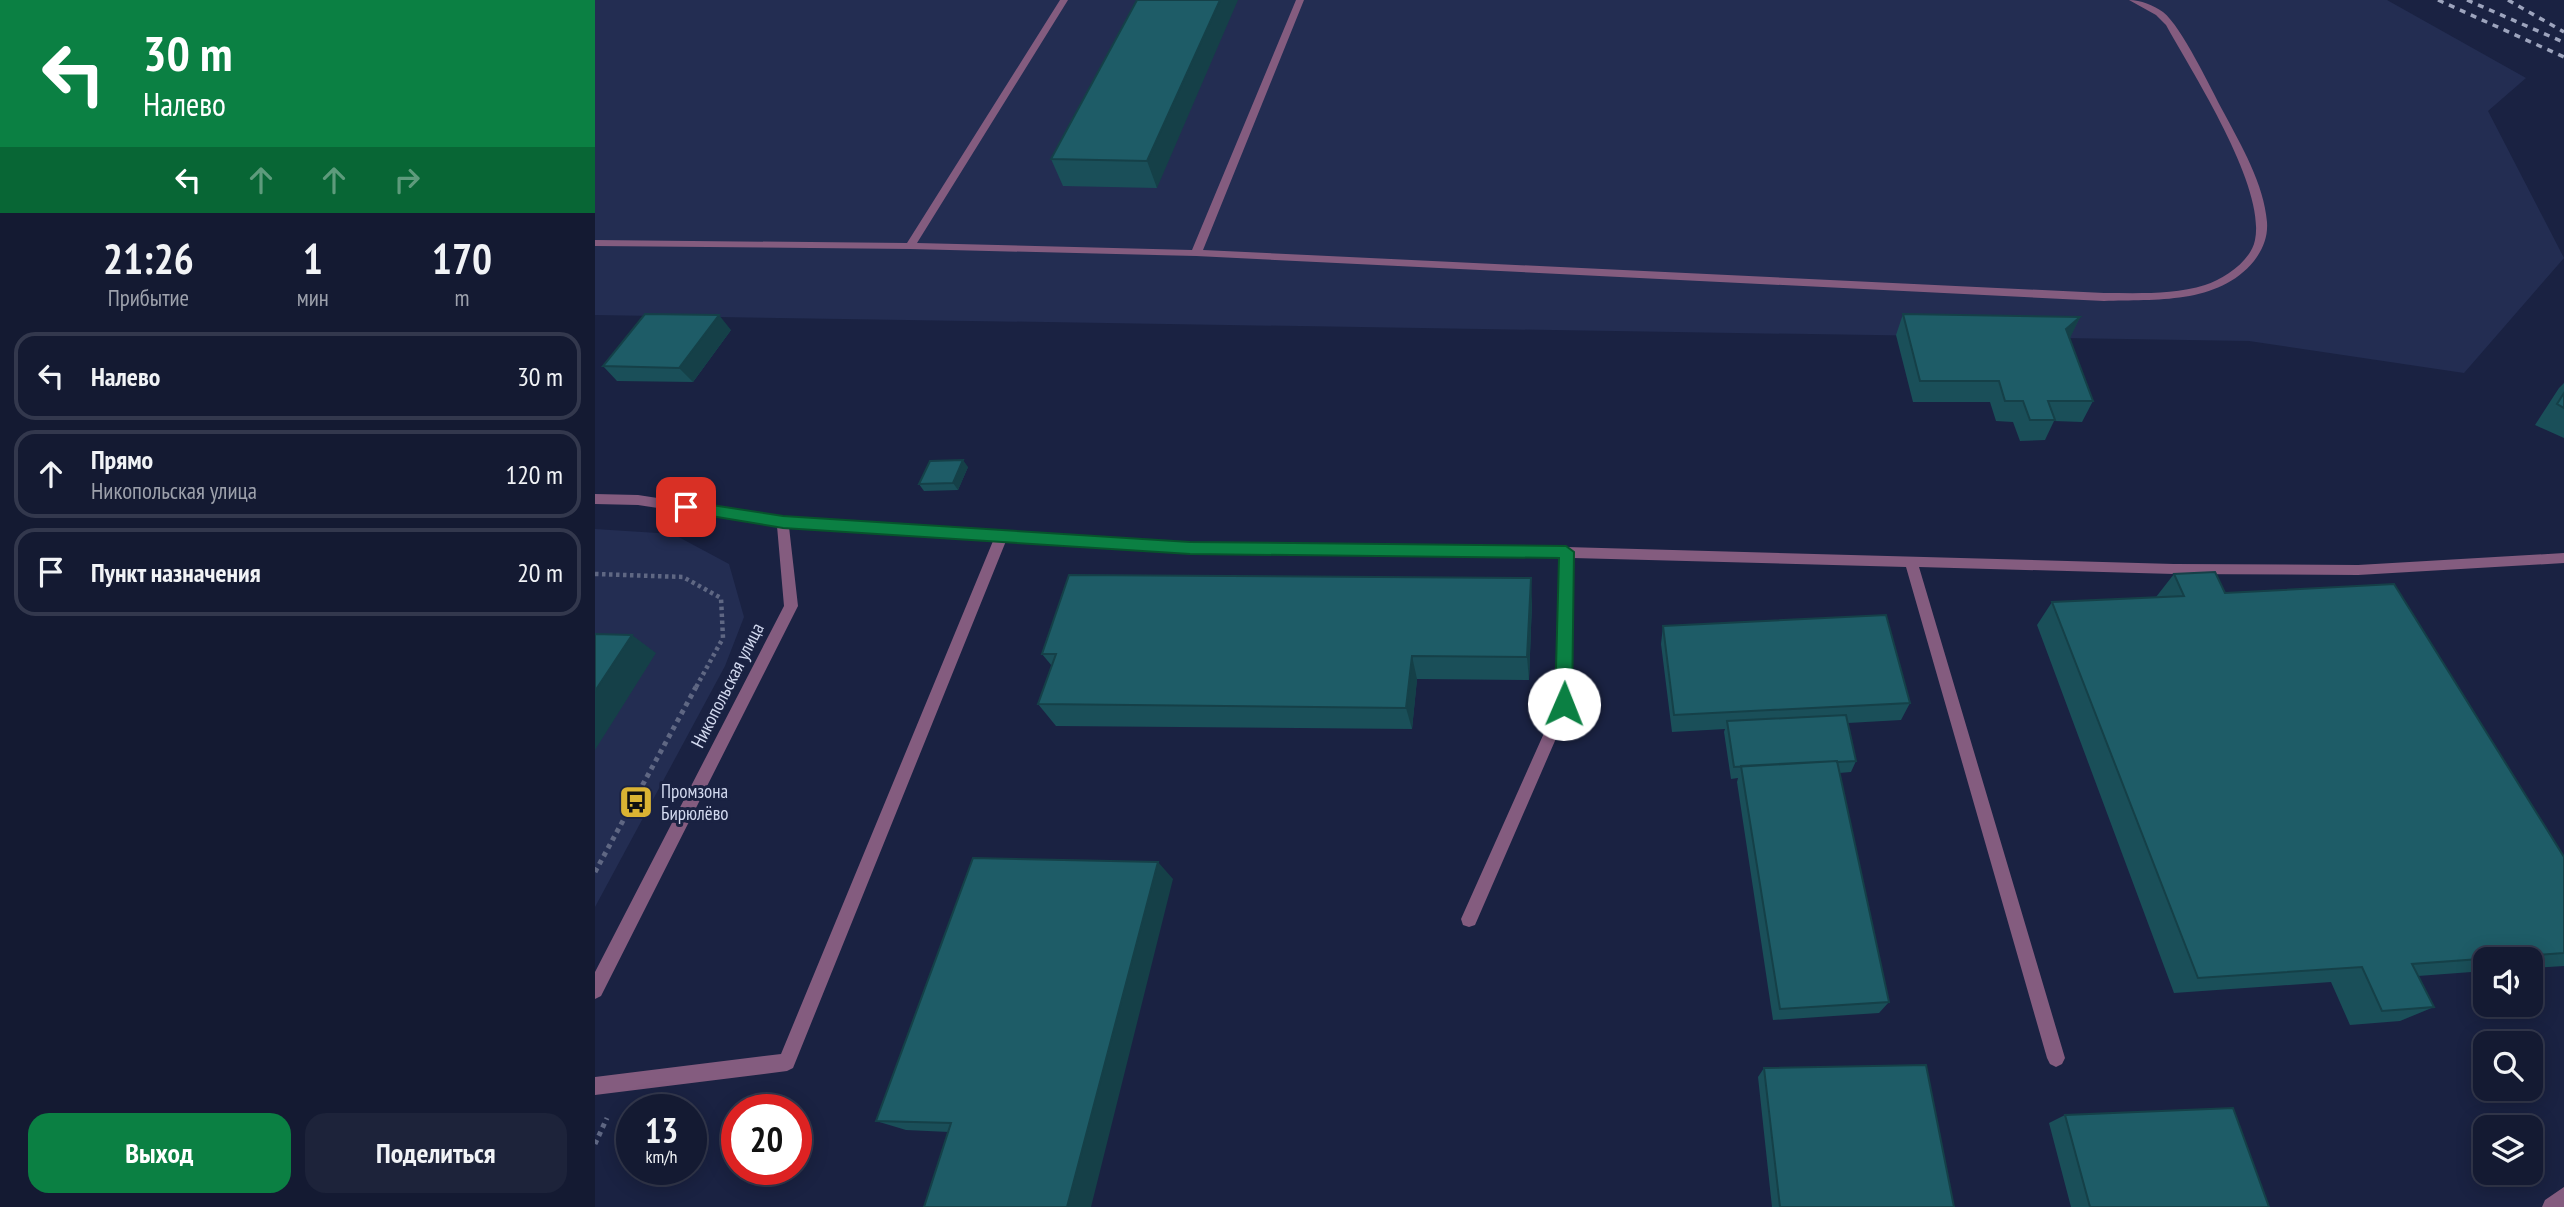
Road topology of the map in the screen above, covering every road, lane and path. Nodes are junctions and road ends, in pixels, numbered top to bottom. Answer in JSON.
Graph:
{"nodes":[{"id":1,"x":1064,"y":0,"type":"edge"},
{"id":2,"x":1300,"y":0,"type":"edge"},
{"id":3,"x":2133,"y":0,"type":"edge"},
{"id":4,"x":595,"y":243,"type":"edge"},
{"id":5,"x":910,"y":246,"type":"junction"},
{"id":6,"x":1196,"y":253,"type":"junction"},
{"id":7,"x":595,"y":499,"type":"edge"},
{"id":8,"x":783,"y":522,"type":"junction"},
{"id":9,"x":1002,"y":535,"type":"junction"},
{"id":10,"x":1566,"y":552,"type":"junction"},
{"id":11,"x":2564,"y":558,"type":"edge"},
{"id":12,"x":1911,"y":562,"type":"junction"},
{"id":13,"x":595,"y":575,"type":"edge"},
{"id":14,"x":595,"y":872,"type":"edge"},
{"id":15,"x":1469,"y":919,"type":"dead end"},
{"id":16,"x":595,"y":990,"type":"edge"},
{"id":17,"x":2056,"y":1058,"type":"dead end"},
{"id":18,"x":595,"y":1086,"type":"edge"},
{"id":19,"x":2564,"y":1197,"type":"edge"},
{"id":20,"x":2551,"y":1207,"type":"edge"}],
"edges":[{"from":1,"to":5,"type":"street"},
{"from":2,"to":6,"type":"street"},
{"from":3,"to":6,"type":"street"},
{"from":4,"to":5,"type":"street"},
{"from":5,"to":6,"type":"street"},
{"from":7,"to":8,"type":"street"},
{"from":8,"to":9,"type":"street"},
{"from":8,"to":16,"type":"street","name":"Никопольская улица"},
{"from":9,"to":10,"type":"street"},
{"from":9,"to":18,"type":"street"},
{"from":10,"to":12,"type":"street"},
{"from":10,"to":15,"type":"street"},
{"from":11,"to":12,"type":"street"},
{"from":12,"to":17,"type":"street"},
{"from":13,"to":14,"type":"path"},
{"from":19,"to":20,"type":"street"}]}
